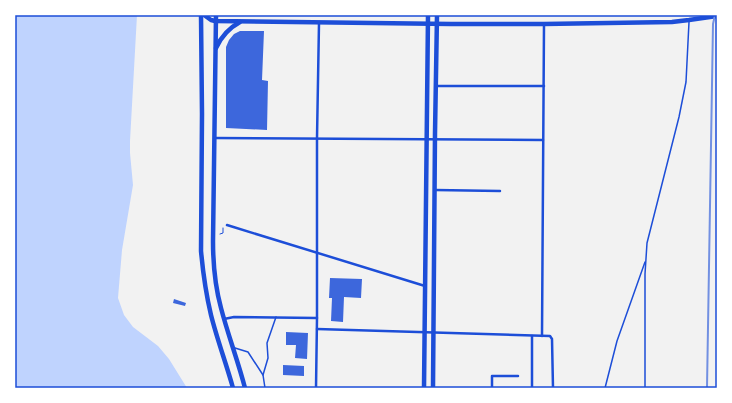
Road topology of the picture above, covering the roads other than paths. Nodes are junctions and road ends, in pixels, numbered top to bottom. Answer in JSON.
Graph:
{"nodes":[{"id":1,"x":202,"y":15,"type":"edge"},
{"id":2,"x":216,"y":15,"type":"edge"},
{"id":3,"x":428,"y":15,"type":"edge"},
{"id":4,"x":437,"y":15,"type":"edge"},
{"id":5,"x":717,"y":16,"type":"edge"},
{"id":6,"x":689,"y":20,"type":"junction"},
{"id":7,"x":215,"y":21,"type":"junction"},
{"id":8,"x":242,"y":21,"type":"junction"},
{"id":9,"x":319,"y":22,"type":"junction"},
{"id":10,"x":428,"y":24,"type":"junction"},
{"id":11,"x":437,"y":24,"type":"junction"},
{"id":12,"x":544,"y":24,"type":"junction"},
{"id":13,"x":215,"y":50,"type":"junction"},
{"id":14,"x":436,"y":86,"type":"junction"},
{"id":15,"x":544,"y":86,"type":"junction"},
{"id":16,"x":214,"y":138,"type":"junction"},
{"id":17,"x":317,"y":138,"type":"junction"},
{"id":18,"x":427,"y":139,"type":"junction"},
{"id":19,"x":435,"y":139,"type":"junction"},
{"id":20,"x":543,"y":140,"type":"junction"},
{"id":21,"x":435,"y":190,"type":"junction"},
{"id":22,"x":500,"y":191,"type":"dead end"},
{"id":23,"x":227,"y":225,"type":"road end"},
{"id":24,"x":318,"y":252,"type":"junction"},
{"id":25,"x":646,"y":260,"type":"junction"},
{"id":26,"x":425,"y":286,"type":"junction"},
{"id":27,"x":276,"y":317,"type":"junction"},
{"id":28,"x":317,"y":318,"type":"junction"},
{"id":29,"x":224,"y":319,"type":"junction"},
{"id":30,"x":317,"y":329,"type":"junction"},
{"id":31,"x":424,"y":332,"type":"junction"},
{"id":32,"x":434,"y":333,"type":"junction"},
{"id":33,"x":532,"y":336,"type":"junction"},
{"id":34,"x":542,"y":336,"type":"junction"},
{"id":35,"x":233,"y":347,"type":"junction"},
{"id":36,"x":263,"y":375,"type":"junction"},
{"id":37,"x":518,"y":376,"type":"dead end"},
{"id":38,"x":233,"y":388,"type":"edge"},
{"id":39,"x":245,"y":388,"type":"edge"},
{"id":40,"x":265,"y":388,"type":"edge"},
{"id":41,"x":316,"y":388,"type":"edge"},
{"id":42,"x":424,"y":388,"type":"edge"},
{"id":43,"x":433,"y":388,"type":"edge"},
{"id":44,"x":492,"y":388,"type":"edge"},
{"id":45,"x":532,"y":388,"type":"edge"},
{"id":46,"x":553,"y":388,"type":"edge"},
{"id":47,"x":605,"y":388,"type":"edge"},
{"id":48,"x":645,"y":388,"type":"edge"}],
"edges":[{"from":1,"to":7,"type":"main road"},
{"from":1,"to":38,"type":"main road"},
{"from":2,"to":7,"type":"main road"},
{"from":3,"to":10,"type":"main road"},
{"from":4,"to":11,"type":"main road"},
{"from":5,"to":6,"type":"main road"},
{"from":6,"to":12,"type":"main road"},
{"from":6,"to":25,"type":"lane"},
{"from":7,"to":8,"type":"main road"},
{"from":7,"to":13,"type":"main road"},
{"from":8,"to":9,"type":"main road"},
{"from":8,"to":13,"type":"main road"},
{"from":9,"to":10,"type":"main road"},
{"from":9,"to":17,"type":"street"},
{"from":10,"to":11,"type":"main road"},
{"from":10,"to":18,"type":"main road"},
{"from":11,"to":12,"type":"main road"},
{"from":11,"to":14,"type":"main road"},
{"from":12,"to":15,"type":"street"},
{"from":13,"to":16,"type":"main road"},
{"from":14,"to":15,"type":"street"},
{"from":14,"to":19,"type":"main road"},
{"from":15,"to":20,"type":"street"},
{"from":16,"to":17,"type":"street"},
{"from":16,"to":29,"type":"main road"},
{"from":17,"to":18,"type":"street"},
{"from":17,"to":24,"type":"street"},
{"from":18,"to":19,"type":"street"},
{"from":18,"to":26,"type":"main road"},
{"from":19,"to":20,"type":"street"},
{"from":19,"to":21,"type":"main road"},
{"from":20,"to":34,"type":"street"},
{"from":21,"to":22,"type":"street"},
{"from":21,"to":32,"type":"main road"},
{"from":23,"to":24,"type":"street"},
{"from":24,"to":26,"type":"street"},
{"from":24,"to":28,"type":"street"},
{"from":25,"to":47,"type":"lane"},
{"from":25,"to":48,"type":"lane"},
{"from":26,"to":31,"type":"main road"},
{"from":27,"to":28,"type":"street"},
{"from":27,"to":29,"type":"street"},
{"from":27,"to":36,"type":"lane"},
{"from":28,"to":30,"type":"street"},
{"from":29,"to":35,"type":"main road"},
{"from":30,"to":31,"type":"street"},
{"from":30,"to":41,"type":"street"},
{"from":31,"to":32,"type":"street"},
{"from":31,"to":42,"type":"main road"},
{"from":32,"to":33,"type":"street"},
{"from":32,"to":43,"type":"main road"},
{"from":33,"to":34,"type":"street"},
{"from":33,"to":45,"type":"street"},
{"from":34,"to":46,"type":"street"},
{"from":35,"to":36,"type":"lane"},
{"from":35,"to":39,"type":"main road"},
{"from":36,"to":40,"type":"lane"},
{"from":37,"to":44,"type":"street"}]}
